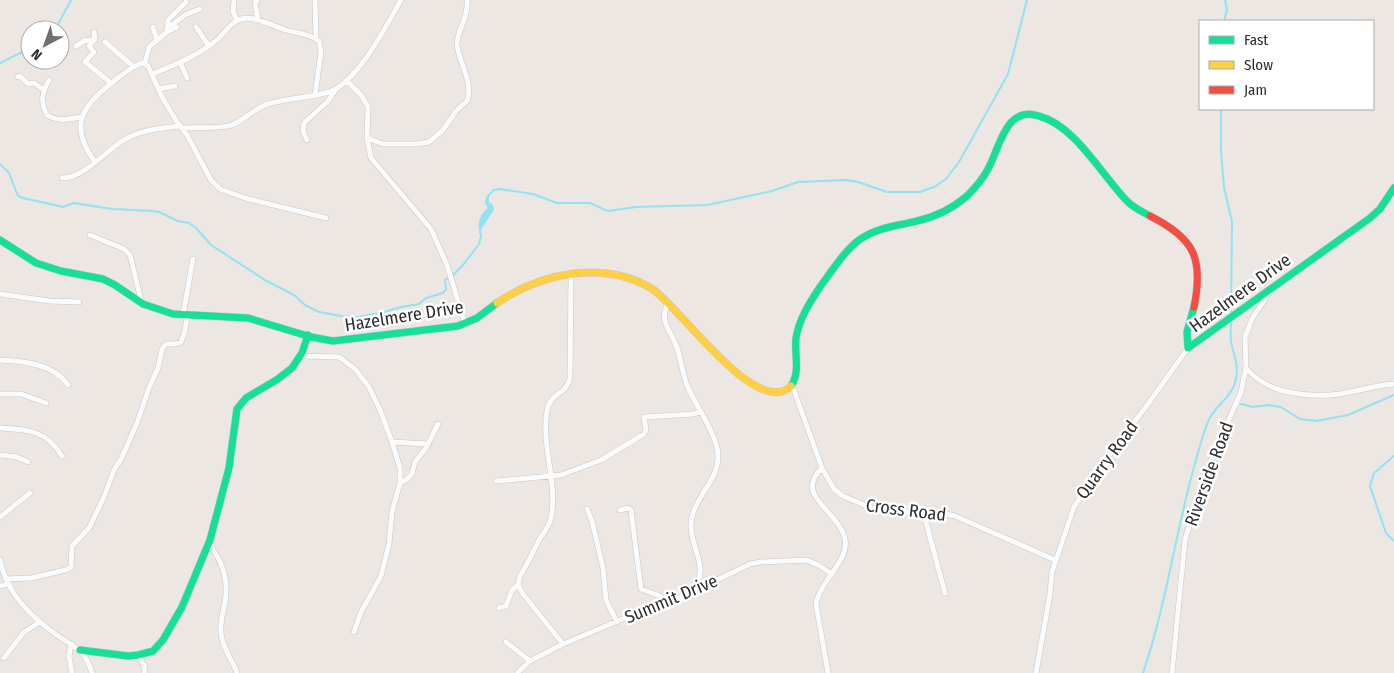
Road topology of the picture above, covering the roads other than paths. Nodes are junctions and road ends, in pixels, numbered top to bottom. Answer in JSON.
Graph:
{"nodes":[{"id":1,"x":234,"y":0,"type":"edge"},
{"id":2,"x":257,"y":0,"type":"edge"},
{"id":3,"x":315,"y":0,"type":"edge"},
{"id":4,"x":401,"y":0,"type":"edge"},
{"id":5,"x":467,"y":0,"type":"edge"},
{"id":6,"x":186,"y":2,"type":"dead end"},
{"id":7,"x":200,"y":9,"type":"dead end"},
{"id":8,"x":237,"y":20,"type":"junction"},
{"id":9,"x":258,"y":20,"type":"junction"},
{"id":10,"x":153,"y":27,"type":"dead end"},
{"id":11,"x":177,"y":27,"type":"dead end"},
{"id":12,"x":196,"y":27,"type":"dead end"},
{"id":13,"x":168,"y":30,"type":"junction"},
{"id":14,"x":94,"y":32,"type":"dead end"},
{"id":15,"x":95,"y":39,"type":"junction"},
{"id":16,"x":316,"y":39,"type":"junction"},
{"id":17,"x":157,"y":41,"type":"junction"},
{"id":18,"x":105,"y":42,"type":"dead end"},
{"id":19,"x":76,"y":46,"type":"dead end"},
{"id":20,"x":209,"y":46,"type":"junction"},
{"id":21,"x":180,"y":62,"type":"junction"},
{"id":22,"x":145,"y":63,"type":"junction"},
{"id":23,"x":134,"y":66,"type":"junction"},
{"id":24,"x":152,"y":74,"type":"junction"},
{"id":25,"x":18,"y":77,"type":"dead end"},
{"id":26,"x":187,"y":78,"type":"dead end"},
{"id":27,"x":49,"y":80,"type":"dead end"},
{"id":28,"x":347,"y":82,"type":"junction"},
{"id":29,"x":111,"y":83,"type":"junction"},
{"id":30,"x":175,"y":86,"type":"dead end"},
{"id":31,"x":158,"y":89,"type":"junction"},
{"id":32,"x":336,"y":89,"type":"junction"},
{"id":33,"x":44,"y":90,"type":"junction"},
{"id":34,"x":315,"y":95,"type":"junction"},
{"id":35,"x":82,"y":117,"type":"junction"},
{"id":36,"x":181,"y":127,"type":"junction"},
{"id":37,"x":367,"y":138,"type":"junction"},
{"id":38,"x":307,"y":140,"type":"dead end"},
{"id":39,"x":95,"y":162,"type":"junction"},
{"id":40,"x":62,"y":178,"type":"dead end"},
{"id":41,"x":1394,"y":188,"type":"edge"},
{"id":42,"x":326,"y":218,"type":"dead end"},
{"id":43,"x":90,"y":235,"type":"dead end"},
{"id":44,"x":0,"y":240,"type":"edge"},
{"id":45,"x":193,"y":260,"type":"dead end"},
{"id":46,"x":571,"y":275,"type":"junction"},
{"id":47,"x":1275,"y":285,"type":"junction"},
{"id":48,"x":0,"y":294,"type":"edge"},
{"id":49,"x":78,"y":302,"type":"dead end"},
{"id":50,"x":668,"y":302,"type":"junction"},
{"id":51,"x":142,"y":304,"type":"junction"},
{"id":52,"x":185,"y":315,"type":"junction"},
{"id":53,"x":465,"y":324,"type":"junction"},
{"id":54,"x":308,"y":335,"type":"junction"},
{"id":55,"x":1188,"y":348,"type":"junction"},
{"id":56,"x":301,"y":356,"type":"junction"},
{"id":57,"x":0,"y":360,"type":"edge"},
{"id":58,"x":1246,"y":368,"type":"junction"},
{"id":59,"x":1394,"y":384,"type":"edge"},
{"id":60,"x":792,"y":385,"type":"junction"},
{"id":61,"x":68,"y":386,"type":"dead end"},
{"id":62,"x":0,"y":394,"type":"edge"},
{"id":63,"x":46,"y":403,"type":"dead end"},
{"id":64,"x":700,"y":412,"type":"junction"},
{"id":65,"x":438,"y":424,"type":"dead end"},
{"id":66,"x":0,"y":428,"type":"edge"},
{"id":67,"x":392,"y":442,"type":"junction"},
{"id":68,"x":428,"y":444,"type":"junction"},
{"id":69,"x":0,"y":455,"type":"edge"},
{"id":70,"x":62,"y":456,"type":"dead end"},
{"id":71,"x":28,"y":462,"type":"dead end"},
{"id":72,"x":822,"y":468,"type":"junction"},
{"id":73,"x":551,"y":476,"type":"junction"},
{"id":74,"x":496,"y":481,"type":"dead end"},
{"id":75,"x":400,"y":483,"type":"junction"},
{"id":76,"x":30,"y":493,"type":"dead end"},
{"id":77,"x":587,"y":508,"type":"dead end"},
{"id":78,"x":620,"y":510,"type":"dead end"},
{"id":79,"x":923,"y":511,"type":"junction"},
{"id":80,"x":0,"y":517,"type":"edge"},
{"id":81,"x":208,"y":543,"type":"junction"},
{"id":82,"x":0,"y":560,"type":"edge"},
{"id":83,"x":1055,"y":560,"type":"junction"},
{"id":84,"x":830,"y":573,"type":"junction"},
{"id":85,"x":6,"y":582,"type":"junction"},
{"id":86,"x":518,"y":585,"type":"junction"},
{"id":87,"x":0,"y":586,"type":"edge"},
{"id":88,"x":691,"y":591,"type":"junction"},
{"id":89,"x":945,"y":593,"type":"dead end"},
{"id":90,"x":668,"y":602,"type":"junction"},
{"id":91,"x":499,"y":608,"type":"dead end"},
{"id":92,"x":40,"y":622,"type":"junction"},
{"id":93,"x":616,"y":622,"type":"junction"},
{"id":94,"x":354,"y":632,"type":"dead end"},
{"id":95,"x":506,"y":642,"type":"dead end"},
{"id":96,"x":71,"y":644,"type":"junction"},
{"id":97,"x":563,"y":644,"type":"junction"},
{"id":98,"x":80,"y":650,"type":"junction"},
{"id":99,"x":138,"y":655,"type":"junction"},
{"id":100,"x":4,"y":658,"type":"dead end"},
{"id":101,"x":530,"y":661,"type":"junction"},
{"id":102,"x":72,"y":673,"type":"edge"},
{"id":103,"x":92,"y":673,"type":"edge"},
{"id":104,"x":144,"y":673,"type":"edge"},
{"id":105,"x":237,"y":673,"type":"edge"},
{"id":106,"x":518,"y":673,"type":"edge"},
{"id":107,"x":828,"y":673,"type":"edge"},
{"id":108,"x":1036,"y":673,"type":"edge"},
{"id":109,"x":1172,"y":673,"type":"edge"}],
"edges":[{"from":1,"to":8,"type":"street"},
{"from":2,"to":9,"type":"street"},
{"from":3,"to":16,"type":"street"},
{"from":4,"to":28,"type":"street"},
{"from":5,"to":37,"type":"street"},
{"from":6,"to":13,"type":"street"},
{"from":7,"to":13,"type":"street"},
{"from":8,"to":9,"type":"street"},
{"from":8,"to":20,"type":"street"},
{"from":9,"to":16,"type":"street"},
{"from":10,"to":17,"type":"street"},
{"from":11,"to":13,"type":"street"},
{"from":12,"to":20,"type":"street"},
{"from":13,"to":17,"type":"street"},
{"from":14,"to":15,"type":"street"},
{"from":15,"to":19,"type":"street"},
{"from":15,"to":29,"type":"street"},
{"from":16,"to":34,"type":"street"},
{"from":17,"to":22,"type":"street"},
{"from":18,"to":23,"type":"street"},
{"from":20,"to":21,"type":"street"},
{"from":21,"to":24,"type":"street"},
{"from":21,"to":26,"type":"street"},
{"from":22,"to":23,"type":"street"},
{"from":22,"to":24,"type":"street"},
{"from":23,"to":29,"type":"street"},
{"from":24,"to":31,"type":"street"},
{"from":25,"to":33,"type":"street"},
{"from":27,"to":33,"type":"street"},
{"from":28,"to":32,"type":"street"},
{"from":28,"to":37,"type":"street"},
{"from":29,"to":35,"type":"street"},
{"from":30,"to":31,"type":"street"},
{"from":31,"to":36,"type":"street"},
{"from":32,"to":34,"type":"street"},
{"from":32,"to":38,"type":"street"},
{"from":33,"to":35,"type":"street"},
{"from":34,"to":36,"type":"street"},
{"from":35,"to":39,"type":"street"},
{"from":36,"to":39,"type":"street"},
{"from":36,"to":42,"type":"street"},
{"from":37,"to":53,"type":"street"},
{"from":39,"to":40,"type":"street"},
{"from":41,"to":47,"type":"street","name":"Hazelmere Drive"},
{"from":43,"to":51,"type":"street"},
{"from":44,"to":51,"type":"street","name":"Hazelmere Drive"},
{"from":45,"to":52,"type":"street"},
{"from":46,"to":50,"type":"street","name":"Hazelmere Drive"},
{"from":46,"to":53,"type":"street","name":"Hazelmere Drive"},
{"from":46,"to":73,"type":"street"},
{"from":47,"to":55,"type":"street","name":"Hazelmere Drive"},
{"from":47,"to":58,"type":"street","name":"Riverside Road"},
{"from":48,"to":49,"type":"street"},
{"from":50,"to":60,"type":"street","name":"Hazelmere Drive"},
{"from":50,"to":64,"type":"street"},
{"from":51,"to":52,"type":"street","name":"Hazelmere Drive"},
{"from":52,"to":54,"type":"street","name":"Hazelmere Drive"},
{"from":52,"to":85,"type":"street"},
{"from":53,"to":54,"type":"street","name":"Hazelmere Drive"},
{"from":54,"to":56,"type":"street"},
{"from":55,"to":60,"type":"street","name":"Hazelmere Drive"},
{"from":55,"to":83,"type":"street","name":"Quarry Road"},
{"from":56,"to":67,"type":"street"},
{"from":56,"to":81,"type":"street"},
{"from":57,"to":61,"type":"street"},
{"from":58,"to":59,"type":"street"},
{"from":58,"to":109,"type":"street","name":"Riverside Road"},
{"from":60,"to":72,"type":"street","name":"Cross Road"},
{"from":62,"to":63,"type":"street"},
{"from":64,"to":73,"type":"street"},
{"from":64,"to":88,"type":"street"},
{"from":65,"to":68,"type":"street"},
{"from":66,"to":70,"type":"street"},
{"from":67,"to":68,"type":"street"},
{"from":67,"to":75,"type":"street"},
{"from":68,"to":75,"type":"street"},
{"from":69,"to":71,"type":"street"},
{"from":72,"to":79,"type":"street","name":"Cross Road"},
{"from":72,"to":84,"type":"street"},
{"from":73,"to":74,"type":"street"},
{"from":73,"to":86,"type":"street"},
{"from":75,"to":94,"type":"street"},
{"from":76,"to":80,"type":"street"},
{"from":77,"to":93,"type":"street"},
{"from":78,"to":90,"type":"street"},
{"from":79,"to":83,"type":"street","name":"Cross Road"},
{"from":79,"to":89,"type":"street"},
{"from":81,"to":99,"type":"street"},
{"from":81,"to":105,"type":"street"},
{"from":82,"to":85,"type":"street"},
{"from":83,"to":108,"type":"street","name":"Quarry Road"},
{"from":84,"to":88,"type":"street","name":"Summit Drive"},
{"from":84,"to":107,"type":"street"},
{"from":85,"to":87,"type":"street"},
{"from":85,"to":92,"type":"street"},
{"from":86,"to":91,"type":"street"},
{"from":86,"to":97,"type":"street"},
{"from":88,"to":90,"type":"street","name":"Summit Drive"},
{"from":90,"to":93,"type":"street","name":"Summit Drive"},
{"from":92,"to":96,"type":"street"},
{"from":92,"to":100,"type":"street"},
{"from":93,"to":97,"type":"street","name":"Summit Drive"},
{"from":95,"to":101,"type":"street"},
{"from":96,"to":98,"type":"street"},
{"from":96,"to":102,"type":"street"},
{"from":97,"to":101,"type":"street","name":"Summit Drive"},
{"from":98,"to":99,"type":"street"},
{"from":98,"to":103,"type":"street"},
{"from":99,"to":104,"type":"street"},
{"from":101,"to":106,"type":"street","name":"Summit Drive"}]}
